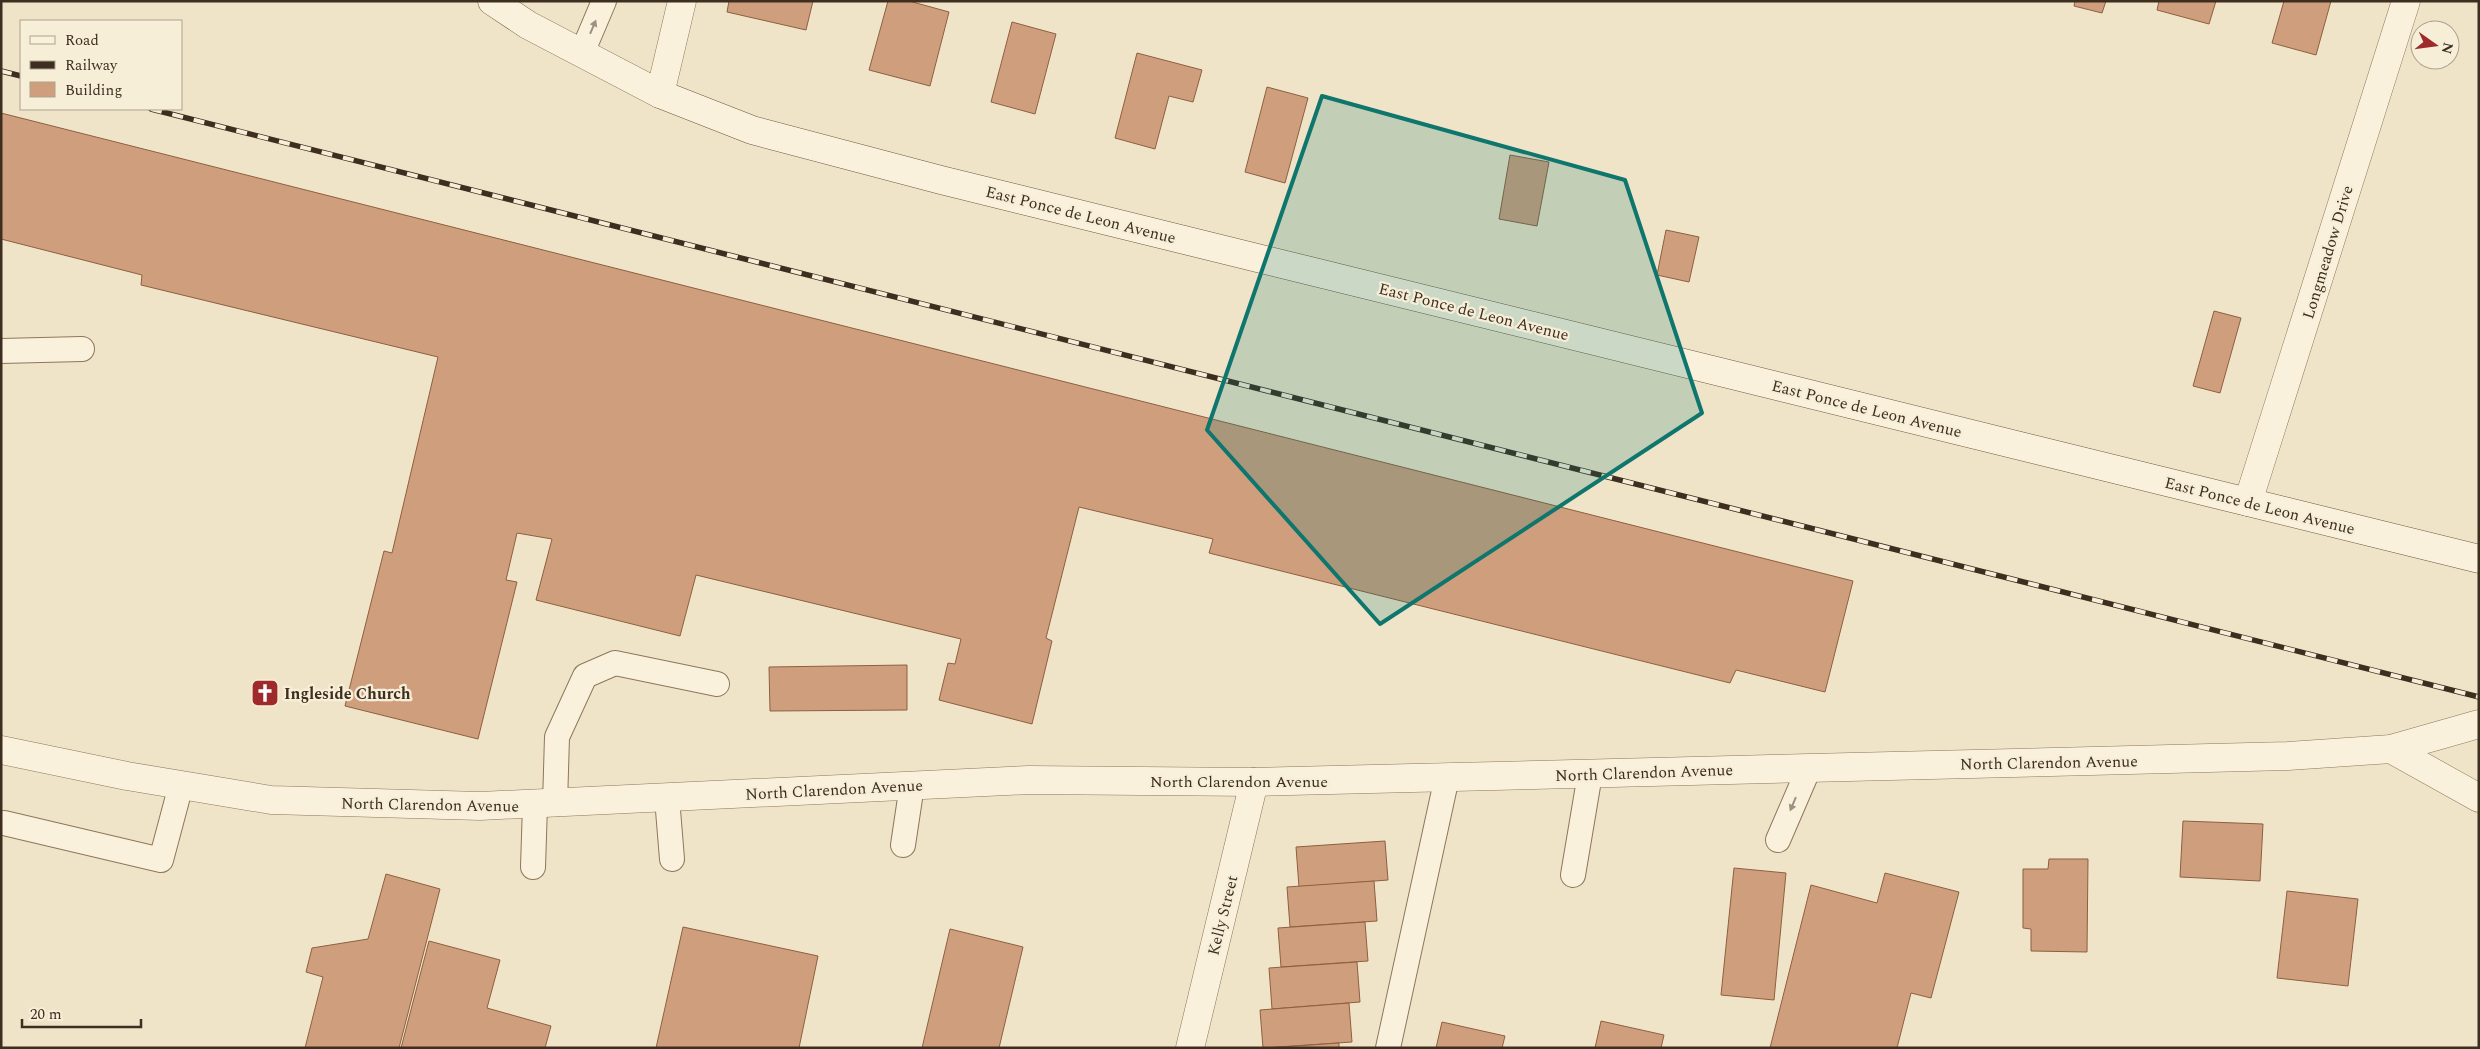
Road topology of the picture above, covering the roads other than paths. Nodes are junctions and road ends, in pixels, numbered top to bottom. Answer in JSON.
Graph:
{"nodes":[{"id":1,"x":492,"y":1,"type":"edge"},
{"id":2,"x":604,"y":1,"type":"edge"},
{"id":3,"x":682,"y":1,"type":"edge"},
{"id":4,"x":2406,"y":1,"type":"edge"},
{"id":5,"x":582,"y":53,"type":"junction"},
{"id":6,"x":660,"y":94,"type":"junction"},
{"id":7,"x":82,"y":349,"type":"dead end"},
{"id":8,"x":1,"y":351,"type":"edge"},
{"id":9,"x":2248,"y":502,"type":"junction"},
{"id":10,"x":2479,"y":559,"type":"edge"},
{"id":11,"x":717,"y":684,"type":"dead end"},
{"id":12,"x":2479,"y":724,"type":"edge"},
{"id":13,"x":2390,"y":748,"type":"junction"},
{"id":14,"x":1,"y":750,"type":"edge"},
{"id":15,"x":1809,"y":768,"type":"junction"},
{"id":16,"x":1590,"y":774,"type":"junction"},
{"id":17,"x":1447,"y":777,"type":"junction"},
{"id":18,"x":1254,"y":782,"type":"junction"},
{"id":19,"x":181,"y":785,"type":"junction"},
{"id":20,"x":912,"y":785,"type":"junction"},
{"id":21,"x":667,"y":798,"type":"junction"},
{"id":22,"x":2479,"y":798,"type":"edge"},
{"id":23,"x":545,"y":804,"type":"junction"},
{"id":24,"x":4,"y":823,"type":"dead end"},
{"id":25,"x":1778,"y":840,"type":"dead end"},
{"id":26,"x":903,"y":845,"type":"dead end"},
{"id":27,"x":672,"y":859,"type":"dead end"},
{"id":28,"x":533,"y":867,"type":"dead end"},
{"id":29,"x":1573,"y":875,"type":"dead end"},
{"id":30,"x":1190,"y":1048,"type":"edge"},
{"id":31,"x":1388,"y":1048,"type":"edge"}],
"edges":[{"from":1,"to":5,"type":"street","name":"East Ponce de Leon Avenue"},
{"from":5,"to":2,"type":"lane","one_way":true},
{"from":3,"to":6,"type":"street"},
{"from":4,"to":9,"type":"street","name":"Longmeadow Drive"},
{"from":5,"to":6,"type":"street","name":"East Ponce de Leon Avenue"},
{"from":6,"to":9,"type":"street","name":"East Ponce de Leon Avenue"},
{"from":7,"to":8,"type":"lane"},
{"from":9,"to":10,"type":"street","name":"East Ponce de Leon Avenue"},
{"from":11,"to":23,"type":"lane"},
{"from":12,"to":13,"type":"street","name":"North Clarendon Avenue"},
{"from":13,"to":15,"type":"street","name":"North Clarendon Avenue"},
{"from":13,"to":22,"type":"street"},
{"from":14,"to":19,"type":"street","name":"North Clarendon Avenue"},
{"from":15,"to":16,"type":"street","name":"North Clarendon Avenue"},
{"from":15,"to":25,"type":"lane","one_way":true},
{"from":16,"to":17,"type":"street","name":"North Clarendon Avenue"},
{"from":16,"to":29,"type":"lane"},
{"from":17,"to":18,"type":"street","name":"North Clarendon Avenue"},
{"from":17,"to":31,"type":"lane"},
{"from":18,"to":20,"type":"street","name":"North Clarendon Avenue"},
{"from":18,"to":30,"type":"street","name":"Kelly Street"},
{"from":19,"to":23,"type":"street","name":"North Clarendon Avenue"},
{"from":19,"to":24,"type":"lane"},
{"from":20,"to":21,"type":"street","name":"North Clarendon Avenue"},
{"from":20,"to":26,"type":"lane"},
{"from":21,"to":23,"type":"street","name":"North Clarendon Avenue"},
{"from":21,"to":27,"type":"lane"},
{"from":23,"to":28,"type":"lane"}]}
